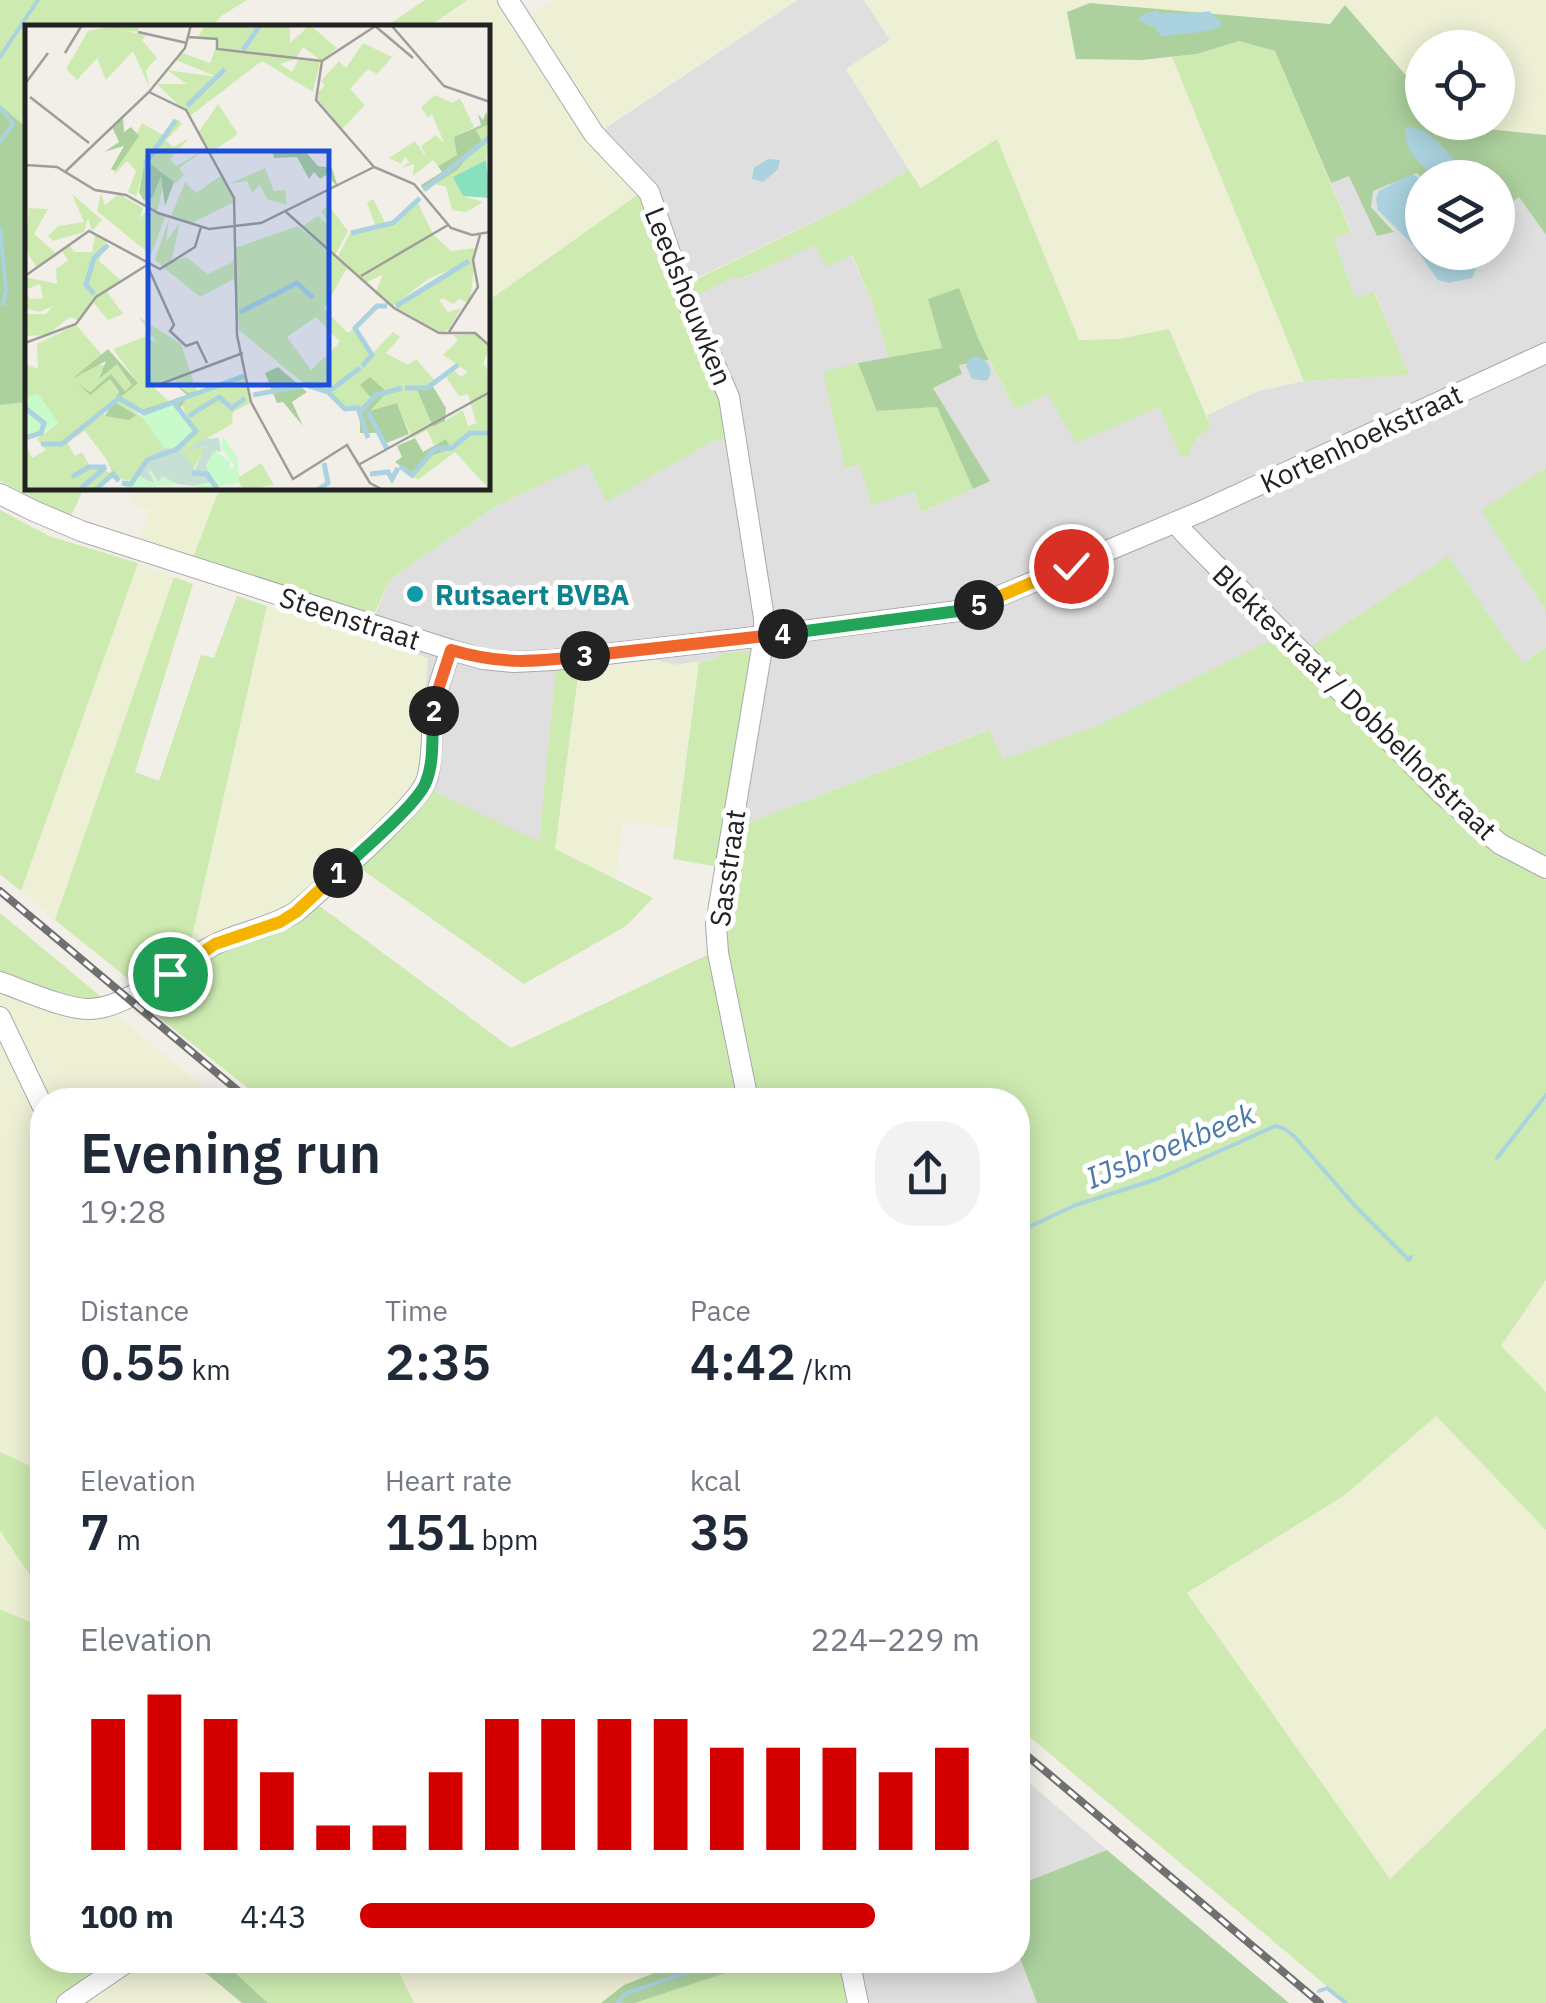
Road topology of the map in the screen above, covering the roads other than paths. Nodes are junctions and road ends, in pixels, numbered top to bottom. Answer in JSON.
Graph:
{"nodes":[{"id":1,"x":508,"y":0,"type":"edge"},
{"id":2,"x":1546,"y":353,"type":"edge"},
{"id":3,"x":0,"y":494,"type":"edge"},
{"id":4,"x":1176,"y":522,"type":"junction"},
{"id":5,"x":764,"y":636,"type":"junction"},
{"id":6,"x":451,"y":650,"type":"junction"},
{"id":7,"x":1546,"y":868,"type":"edge"},
{"id":8,"x":0,"y":982,"type":"edge"},
{"id":9,"x":0,"y":1017,"type":"edge"},
{"id":10,"x":34,"y":1088,"type":"edge"},
{"id":11,"x":746,"y":1088,"type":"edge"},
{"id":12,"x":111,"y":1973,"type":"edge"},
{"id":13,"x":852,"y":1973,"type":"edge"},
{"id":14,"x":67,"y":2003,"type":"edge"},
{"id":15,"x":858,"y":2003,"type":"edge"}],
"edges":[{"from":1,"to":5,"type":"street","name":"Leedshouwken"},
{"from":2,"to":4,"type":"street","name":"Kortenhoekstraat"},
{"from":3,"to":6,"type":"street","name":"Steenstraat"},
{"from":4,"to":5,"type":"street","name":"Steenstraat"},
{"from":4,"to":7,"type":"street","name":"Blektestraat / Dobbelhofstraat"},
{"from":5,"to":6,"type":"street","name":"Steenstraat"},
{"from":5,"to":11,"type":"street","name":"Sasstraat"},
{"from":6,"to":8,"type":"street"},
{"from":9,"to":10,"type":"street"},
{"from":12,"to":14,"type":"street"},
{"from":13,"to":15,"type":"street"}]}
